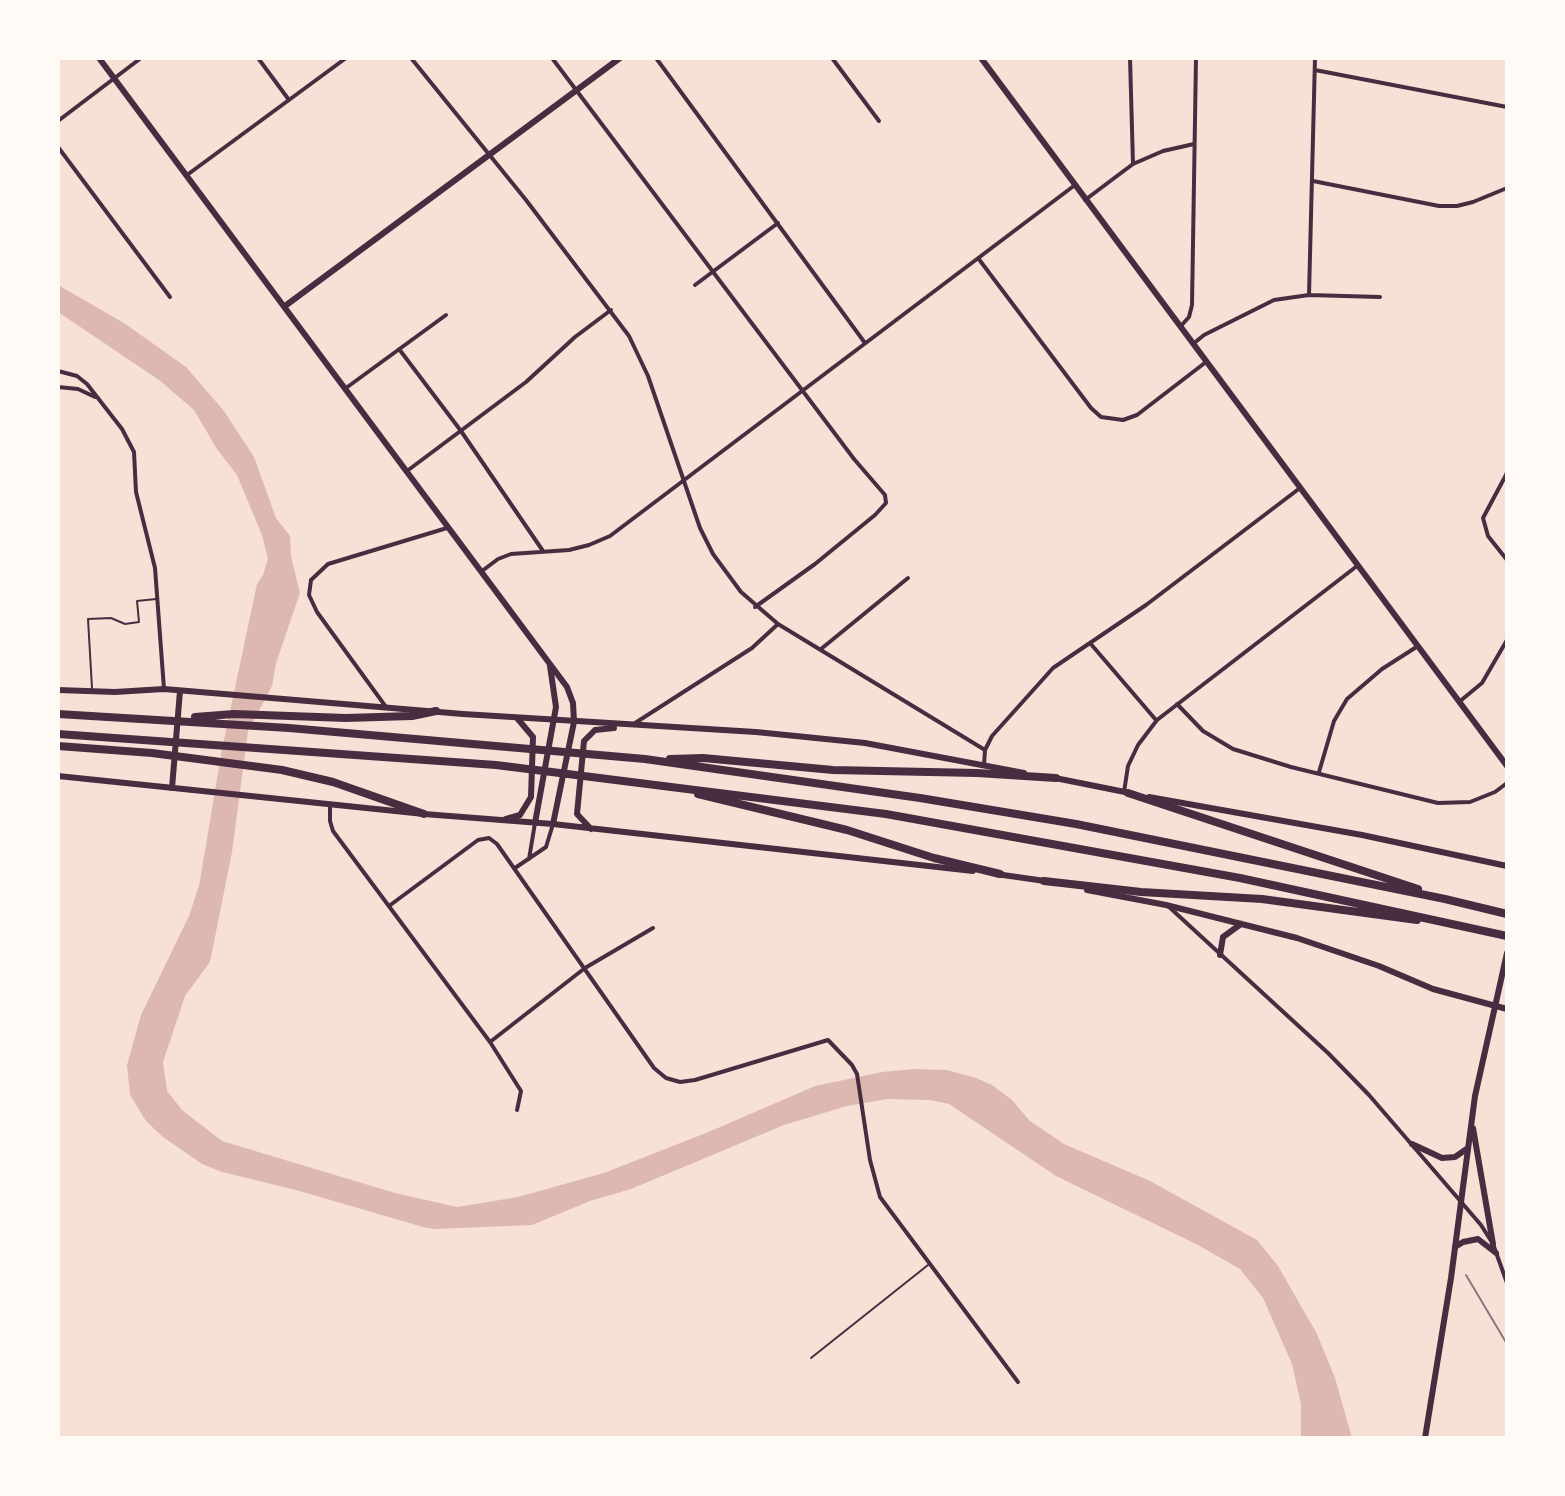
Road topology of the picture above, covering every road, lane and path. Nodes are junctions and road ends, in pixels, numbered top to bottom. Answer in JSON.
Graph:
{"nodes":[{"id":1,"x":99,"y":58,"type":"edge"},
{"id":2,"x":141,"y":58,"type":"edge"},
{"id":3,"x":258,"y":58,"type":"edge"},
{"id":4,"x":346,"y":58,"type":"edge"},
{"id":5,"x":411,"y":58,"type":"edge"},
{"id":6,"x":552,"y":58,"type":"edge"},
{"id":7,"x":620,"y":58,"type":"edge"},
{"id":8,"x":656,"y":58,"type":"edge"},
{"id":9,"x":832,"y":58,"type":"edge"},
{"id":10,"x":981,"y":58,"type":"edge"},
{"id":11,"x":1130,"y":58,"type":"edge"},
{"id":12,"x":1196,"y":58,"type":"edge"},
{"id":13,"x":1315,"y":58,"type":"edge"},
{"id":14,"x":1315,"y":70,"type":"junction"},
{"id":15,"x":114,"y":79,"type":"junction"},
{"id":16,"x":577,"y":90,"type":"junction"},
{"id":17,"x":289,"y":100,"type":"junction"},
{"id":18,"x":1507,"y":107,"type":"edge"},
{"id":19,"x":58,"y":121,"type":"edge"},
{"id":20,"x":879,"y":121,"type":"dead end"},
{"id":21,"x":1194,"y":144,"type":"junction"},
{"id":22,"x":58,"y":147,"type":"edge"},
{"id":23,"x":490,"y":155,"type":"junction"},
{"id":24,"x":1133,"y":164,"type":"junction"},
{"id":25,"x":187,"y":175,"type":"junction"},
{"id":26,"x":1313,"y":181,"type":"junction"},
{"id":27,"x":1075,"y":185,"type":"junction"},
{"id":28,"x":1507,"y":188,"type":"edge"},
{"id":29,"x":1085,"y":200,"type":"junction"},
{"id":30,"x":778,"y":223,"type":"junction"},
{"id":31,"x":978,"y":257,"type":"junction"},
{"id":32,"x":713,"y":271,"type":"junction"},
{"id":33,"x":695,"y":285,"type":"dead end"},
{"id":34,"x":1309,"y":295,"type":"junction"},
{"id":35,"x":170,"y":297,"type":"dead end"},
{"id":36,"x":1380,"y":297,"type":"dead end"},
{"id":37,"x":285,"y":306,"type":"junction"},
{"id":38,"x":611,"y":310,"type":"junction"},
{"id":39,"x":446,"y":315,"type":"dead end"},
{"id":40,"x":1180,"y":327,"type":"junction"},
{"id":41,"x":865,"y":343,"type":"junction"},
{"id":42,"x":1193,"y":344,"type":"junction"},
{"id":43,"x":399,"y":349,"type":"junction"},
{"id":44,"x":1206,"y":362,"type":"junction"},
{"id":45,"x":58,"y":371,"type":"edge"},
{"id":46,"x":58,"y":387,"type":"edge"},
{"id":47,"x":346,"y":388,"type":"junction"},
{"id":48,"x":802,"y":390,"type":"junction"},
{"id":49,"x":100,"y":400,"type":"junction"},
{"id":50,"x":461,"y":431,"type":"junction"},
{"id":51,"x":407,"y":471,"type":"junction"},
{"id":52,"x":1507,"y":473,"type":"edge"},
{"id":53,"x":682,"y":482,"type":"junction"},
{"id":54,"x":1300,"y":488,"type":"junction"},
{"id":55,"x":447,"y":528,"type":"junction"},
{"id":56,"x":543,"y":551,"type":"junction"},
{"id":57,"x":1507,"y":560,"type":"edge"},
{"id":58,"x":1357,"y":565,"type":"junction"},
{"id":59,"x":480,"y":572,"type":"junction"},
{"id":60,"x":908,"y":578,"type":"dead end"},
{"id":61,"x":157,"y":599,"type":"junction"},
{"id":62,"x":755,"y":607,"type":"junction"},
{"id":63,"x":778,"y":624,"type":"junction"},
{"id":64,"x":1507,"y":640,"type":"edge"},
{"id":65,"x":1090,"y":643,"type":"junction"},
{"id":66,"x":1418,"y":646,"type":"junction"},
{"id":67,"x":821,"y":649,"type":"junction"},
{"id":68,"x":550,"y":666,"type":"junction"},
{"id":69,"x":164,"y":689,"type":"junction"},
{"id":70,"x":58,"y":690,"type":"edge"},
{"id":71,"x":93,"y":691,"type":"junction"},
{"id":72,"x":180,"y":691,"type":"junction"},
{"id":73,"x":1459,"y":702,"type":"junction"},
{"id":74,"x":1177,"y":704,"type":"junction"},
{"id":75,"x":386,"y":707,"type":"junction"},
{"id":76,"x":436,"y":711,"type":"junction"},
{"id":77,"x":58,"y":714,"type":"edge"},
{"id":78,"x":516,"y":717,"type":"junction"},
{"id":79,"x":154,"y":719,"type":"junction"},
{"id":80,"x":1157,"y":720,"type":"junction"},
{"id":81,"x":554,"y":721,"type":"junction"},
{"id":82,"x":574,"y":722,"type":"junction"},
{"id":83,"x":630,"y":726,"type":"junction"},
{"id":84,"x":58,"y":734,"type":"edge"},
{"id":85,"x":58,"y":746,"type":"edge"},
{"id":86,"x":985,"y":750,"type":"junction"},
{"id":87,"x":645,"y":759,"type":"junction"},
{"id":88,"x":984,"y":765,"type":"junction"},
{"id":89,"x":1507,"y":766,"type":"edge"},
{"id":90,"x":1319,"y":772,"type":"junction"},
{"id":91,"x":58,"y":776,"type":"edge"},
{"id":92,"x":1056,"y":778,"type":"junction"},
{"id":93,"x":1507,"y":783,"type":"edge"},
{"id":94,"x":654,"y":784,"type":"junction"},
{"id":95,"x":172,"y":788,"type":"junction"},
{"id":96,"x":1126,"y":792,"type":"junction"},
{"id":97,"x":330,"y":805,"type":"junction"},
{"id":98,"x":424,"y":814,"type":"junction"},
{"id":99,"x":482,"y":819,"type":"junction"},
{"id":100,"x":535,"y":823,"type":"junction"},
{"id":101,"x":553,"y":824,"type":"junction"},
{"id":102,"x":592,"y":830,"type":"junction"},
{"id":103,"x":529,"y":859,"type":"junction"},
{"id":104,"x":1507,"y":866,"type":"edge"},
{"id":105,"x":515,"y":869,"type":"junction"},
{"id":106,"x":1000,"y":874,"type":"junction"},
{"id":107,"x":1044,"y":881,"type":"junction"},
{"id":108,"x":1445,"y":899,"type":"junction"},
{"id":109,"x":1166,"y":905,"type":"junction"},
{"id":110,"x":389,"y":906,"type":"junction"},
{"id":111,"x":1507,"y":914,"type":"edge"},
{"id":112,"x":1242,"y":924,"type":"junction"},
{"id":113,"x":1466,"y":927,"type":"junction"},
{"id":114,"x":653,"y":928,"type":"dead end"},
{"id":115,"x":1507,"y":936,"type":"edge"},
{"id":116,"x":1507,"y":953,"type":"edge"},
{"id":117,"x":1220,"y":955,"type":"junction"},
{"id":118,"x":585,"y":968,"type":"junction"},
{"id":119,"x":1494,"y":1005,"type":"junction"},
{"id":120,"x":1507,"y":1009,"type":"edge"},
{"id":121,"x":490,"y":1042,"type":"junction"},
{"id":122,"x":517,"y":1110,"type":"dead end"},
{"id":123,"x":1472,"y":1121,"type":"junction"},
{"id":124,"x":1412,"y":1144,"type":"junction"},
{"id":125,"x":1468,"y":1148,"type":"junction"},
{"id":126,"x":1460,"y":1200,"type":"junction"},
{"id":127,"x":1493,"y":1244,"type":"junction"},
{"id":128,"x":1455,"y":1247,"type":"junction"},
{"id":129,"x":1496,"y":1253,"type":"junction"},
{"id":130,"x":929,"y":1264,"type":"junction"},
{"id":131,"x":1507,"y":1283,"type":"edge"},
{"id":132,"x":811,"y":1358,"type":"dead end"},
{"id":133,"x":1018,"y":1382,"type":"dead end"},
{"id":134,"x":1425,"y":1438,"type":"edge"}],
"edges":[{"from":1,"to":15,"type":"main road"},
{"from":2,"to":15,"type":"street"},
{"from":3,"to":17,"type":"street"},
{"from":4,"to":17,"type":"street"},
{"from":5,"to":23,"type":"street"},
{"from":6,"to":16,"type":"street"},
{"from":7,"to":16,"type":"main road"},
{"from":8,"to":30,"type":"street"},
{"from":9,"to":20,"type":"street"},
{"from":10,"to":27,"type":"main road"},
{"from":11,"to":24,"type":"street"},
{"from":12,"to":21,"type":"street"},
{"from":13,"to":14,"type":"street"},
{"from":14,"to":18,"type":"street"},
{"from":14,"to":26,"type":"street"},
{"from":15,"to":19,"type":"street"},
{"from":15,"to":25,"type":"main road"},
{"from":16,"to":23,"type":"main road"},
{"from":16,"to":32,"type":"street"},
{"from":17,"to":25,"type":"street"},
{"from":21,"to":24,"type":"street"},
{"from":21,"to":40,"type":"street"},
{"from":22,"to":35,"type":"street"},
{"from":23,"to":37,"type":"main road"},
{"from":23,"to":38,"type":"street"},
{"from":24,"to":29,"type":"street"},
{"from":25,"to":37,"type":"main road"},
{"from":26,"to":28,"type":"street"},
{"from":26,"to":34,"type":"street"},
{"from":27,"to":29,"type":"main road"},
{"from":27,"to":31,"type":"street"},
{"from":29,"to":40,"type":"main road"},
{"from":30,"to":32,"type":"street"},
{"from":30,"to":41,"type":"street"},
{"from":31,"to":41,"type":"street"},
{"from":31,"to":44,"type":"street"},
{"from":32,"to":33,"type":"street"},
{"from":32,"to":48,"type":"street"},
{"from":34,"to":36,"type":"street"},
{"from":34,"to":42,"type":"street"},
{"from":37,"to":47,"type":"main road"},
{"from":38,"to":50,"type":"street"},
{"from":38,"to":53,"type":"street"},
{"from":39,"to":43,"type":"street"},
{"from":40,"to":42,"type":"main road"},
{"from":41,"to":48,"type":"street"},
{"from":42,"to":44,"type":"main road"},
{"from":43,"to":47,"type":"street"},
{"from":43,"to":50,"type":"street"},
{"from":44,"to":54,"type":"main road"},
{"from":45,"to":49,"type":"street"},
{"from":46,"to":49,"type":"street"},
{"from":47,"to":51,"type":"main road"},
{"from":48,"to":53,"type":"street"},
{"from":48,"to":62,"type":"street"},
{"from":49,"to":61,"type":"street"},
{"from":50,"to":51,"type":"street"},
{"from":50,"to":56,"type":"street"},
{"from":51,"to":55,"type":"main road"},
{"from":52,"to":57,"type":"street"},
{"from":53,"to":56,"type":"street"},
{"from":53,"to":62,"type":"street"},
{"from":54,"to":58,"type":"main road"},
{"from":54,"to":65,"type":"street"},
{"from":55,"to":59,"type":"main road"},
{"from":55,"to":75,"type":"street"},
{"from":56,"to":59,"type":"street"},
{"from":58,"to":66,"type":"main road"},
{"from":58,"to":74,"type":"street"},
{"from":59,"to":68,"type":"main road"},
{"from":60,"to":67,"type":"street"},
{"from":61,"to":69,"type":"street"},
{"from":61,"to":71,"type":"lane"},
{"from":62,"to":63,"type":"street"},
{"from":63,"to":67,"type":"street"},
{"from":63,"to":83,"type":"street"},
{"from":64,"to":73,"type":"street"},
{"from":65,"to":80,"type":"street"},
{"from":65,"to":86,"type":"street"},
{"from":66,"to":73,"type":"main road"},
{"from":66,"to":90,"type":"street"},
{"from":67,"to":86,"type":"street"},
{"from":68,"to":81,"type":"main road"},
{"from":68,"to":82,"type":"main road"},
{"from":69,"to":71,"type":"main road"},
{"from":69,"to":72,"type":"main road"},
{"from":70,"to":71,"type":"main road"},
{"from":72,"to":75,"type":"main road"},
{"from":72,"to":95,"type":"main road"},
{"from":73,"to":89,"type":"main road"},
{"from":74,"to":80,"type":"street"},
{"from":74,"to":90,"type":"street"},
{"from":75,"to":76,"type":"main road"},
{"from":76,"to":78,"type":"main road"},
{"from":76,"to":79,"type":"highway"},
{"from":77,"to":79,"type":"highway"},
{"from":78,"to":81,"type":"main road"},
{"from":78,"to":99,"type":"main road"},
{"from":79,"to":87,"type":"highway"},
{"from":80,"to":96,"type":"street"},
{"from":81,"to":82,"type":"main road"},
{"from":81,"to":100,"type":"main road"},
{"from":82,"to":83,"type":"main road"},
{"from":82,"to":101,"type":"main road"},
{"from":83,"to":88,"type":"main road"},
{"from":83,"to":102,"type":"main road"},
{"from":84,"to":94,"type":"highway"},
{"from":85,"to":98,"type":"highway"},
{"from":86,"to":88,"type":"street"},
{"from":87,"to":92,"type":"highway"},
{"from":87,"to":108,"type":"highway"},
{"from":88,"to":92,"type":"main road"},
{"from":90,"to":93,"type":"street"},
{"from":91,"to":95,"type":"main road"},
{"from":92,"to":96,"type":"main road"},
{"from":94,"to":106,"type":"highway"},
{"from":94,"to":113,"type":"highway"},
{"from":95,"to":97,"type":"main road"},
{"from":96,"to":104,"type":"main road"},
{"from":96,"to":108,"type":"highway"},
{"from":97,"to":98,"type":"main road"},
{"from":97,"to":110,"type":"street"},
{"from":98,"to":99,"type":"main road"},
{"from":99,"to":100,"type":"main road"},
{"from":100,"to":101,"type":"main road"},
{"from":100,"to":103,"type":"street"},
{"from":101,"to":102,"type":"main road"},
{"from":101,"to":103,"type":"street"},
{"from":102,"to":106,"type":"main road"},
{"from":103,"to":105,"type":"street"},
{"from":105,"to":110,"type":"street"},
{"from":105,"to":118,"type":"street"},
{"from":106,"to":107,"type":"main road"},
{"from":107,"to":109,"type":"main road"},
{"from":107,"to":113,"type":"highway"},
{"from":108,"to":111,"type":"highway"},
{"from":109,"to":112,"type":"main road"},
{"from":109,"to":117,"type":"street"},
{"from":110,"to":121,"type":"street"},
{"from":112,"to":117,"type":"main road"},
{"from":112,"to":119,"type":"main road"},
{"from":113,"to":115,"type":"highway"},
{"from":114,"to":118,"type":"street"},
{"from":116,"to":119,"type":"main road"},
{"from":117,"to":124,"type":"street"},
{"from":118,"to":121,"type":"street"},
{"from":118,"to":130,"type":"street"},
{"from":119,"to":120,"type":"main road"},
{"from":119,"to":123,"type":"main road"},
{"from":121,"to":122,"type":"street"},
{"from":123,"to":125,"type":"main road"},
{"from":123,"to":127,"type":"main road"},
{"from":124,"to":125,"type":"main road"},
{"from":124,"to":126,"type":"street"},
{"from":125,"to":126,"type":"main road"},
{"from":126,"to":127,"type":"street"},
{"from":126,"to":128,"type":"main road"},
{"from":127,"to":129,"type":"street"},
{"from":128,"to":129,"type":"main road"},
{"from":128,"to":134,"type":"main road"},
{"from":129,"to":131,"type":"street"},
{"from":130,"to":132,"type":"lane"},
{"from":130,"to":133,"type":"street"}]}
